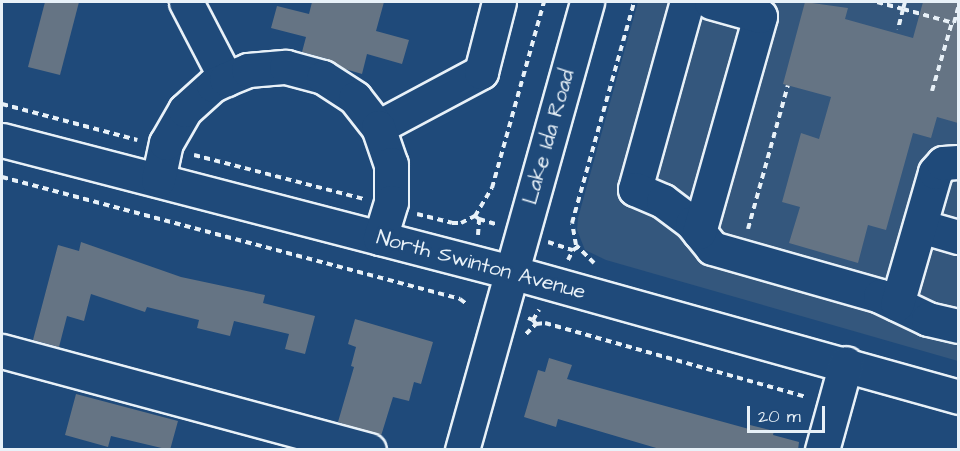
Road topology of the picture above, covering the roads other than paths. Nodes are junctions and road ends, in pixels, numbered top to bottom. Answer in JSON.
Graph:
{"nodes":[{"id":1,"x":186,"y":2,"type":"edge"},
{"id":2,"x":499,"y":2,"type":"edge"},
{"id":3,"x":587,"y":2,"type":"edge"},
{"id":4,"x":693,"y":2,"type":"edge"},
{"id":5,"x":226,"y":79,"type":"junction"},
{"id":6,"x":378,"y":128,"type":"junction"},
{"id":7,"x":2,"y":140,"type":"edge"},
{"id":8,"x":958,"y":162,"type":"edge"},
{"id":9,"x":158,"y":180,"type":"junction"},
{"id":10,"x":920,"y":226,"type":"junction"},
{"id":11,"x":701,"y":227,"type":"junction"},
{"id":12,"x":958,"y":237,"type":"edge"},
{"id":13,"x":380,"y":238,"type":"junction"},
{"id":14,"x":511,"y":272,"type":"junction"},
{"id":15,"x":897,"y":304,"type":"junction"},
{"id":16,"x":958,"y":326,"type":"edge"},
{"id":17,"x":2,"y":351,"type":"edge"},
{"id":18,"x":846,"y":363,"type":"junction"},
{"id":19,"x":958,"y":397,"type":"edge"},
{"id":20,"x":369,"y":450,"type":"edge"},
{"id":21,"x":462,"y":450,"type":"edge"},
{"id":22,"x":822,"y":450,"type":"edge"}],
"edges":[{"from":1,"to":5,"type":"street"},
{"from":2,"to":6,"type":"street"},
{"from":3,"to":14,"type":"street","name":"Lake Ida Road"},
{"from":4,"to":11,"type":"street"},
{"from":4,"to":11,"type":"street"},
{"from":5,"to":6,"type":"street"},
{"from":5,"to":9,"type":"street"},
{"from":6,"to":13,"type":"street"},
{"from":7,"to":9,"type":"street","name":"North Swinton Avenue"},
{"from":8,"to":10,"type":"street"},
{"from":9,"to":13,"type":"street","name":"North Swinton Avenue"},
{"from":10,"to":12,"type":"street"},
{"from":10,"to":15,"type":"street"},
{"from":11,"to":15,"type":"street"},
{"from":13,"to":14,"type":"street","name":"North Swinton Avenue"},
{"from":14,"to":18,"type":"street","name":"North Swinton Avenue"},
{"from":14,"to":21,"type":"street","name":"Lake Ida Road"},
{"from":15,"to":16,"type":"street"},
{"from":17,"to":20,"type":"street"},
{"from":18,"to":19,"type":"street","name":"North Swinton Avenue"},
{"from":18,"to":22,"type":"street"}]}
